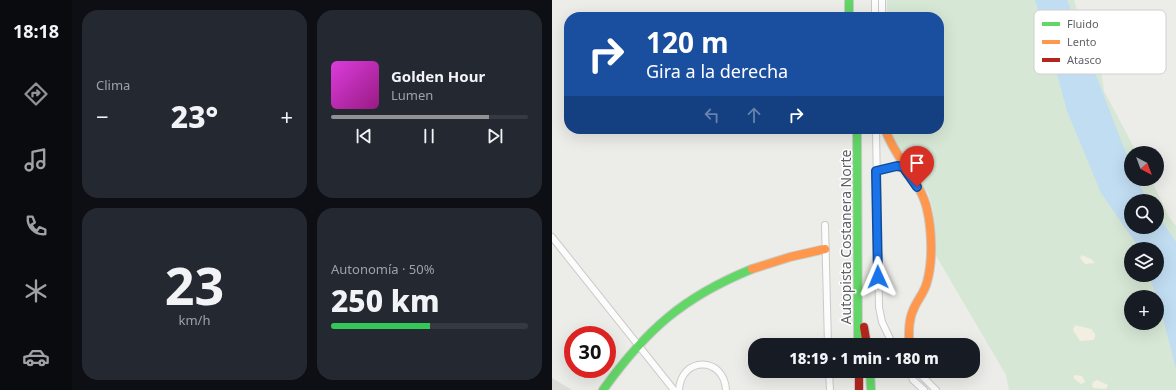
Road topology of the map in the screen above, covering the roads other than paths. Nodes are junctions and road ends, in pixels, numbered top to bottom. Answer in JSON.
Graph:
{"nodes":[{"id":1,"x":849,"y":0,"type":"edge"},
{"id":2,"x":857,"y":0,"type":"edge"},
{"id":3,"x":875,"y":0,"type":"edge"},
{"id":4,"x":882,"y":0,"type":"edge"},
{"id":5,"x":849,"y":12,"type":"edge"},
{"id":6,"x":857,"y":12,"type":"edge"},
{"id":7,"x":875,"y":12,"type":"edge"},
{"id":8,"x":882,"y":12,"type":"edge"},
{"id":9,"x":850,"y":134,"type":"edge"},
{"id":10,"x":857,"y":134,"type":"edge"},
{"id":11,"x":876,"y":134,"type":"edge"},
{"id":12,"x":887,"y":134,"type":"edge"},
{"id":13,"x":903,"y":167,"type":"junction"},
{"id":14,"x":876,"y":171,"type":"junction"},
{"id":15,"x":825,"y":225,"type":"dead end"},
{"id":16,"x":552,"y":238,"type":"edge"},
{"id":17,"x":824,"y":249,"type":"junction"},
{"id":18,"x":858,"y":291,"type":"junction"},
{"id":19,"x":828,"y":338,"type":"edge"},
{"id":20,"x":851,"y":338,"type":"edge"},
{"id":21,"x":858,"y":338,"type":"edge"},
{"id":22,"x":865,"y":338,"type":"edge"},
{"id":23,"x":890,"y":338,"type":"edge"},
{"id":24,"x":909,"y":338,"type":"edge"},
{"id":25,"x":637,"y":343,"type":"junction"},
{"id":26,"x":829,"y":378,"type":"edge"},
{"id":27,"x":851,"y":378,"type":"edge"},
{"id":28,"x":858,"y":378,"type":"edge"},
{"id":29,"x":870,"y":378,"type":"edge"},
{"id":30,"x":912,"y":378,"type":"edge"},
{"id":31,"x":924,"y":378,"type":"edge"},
{"id":32,"x":604,"y":390,"type":"edge"},
{"id":33,"x":674,"y":390,"type":"edge"},
{"id":34,"x":679,"y":390,"type":"edge"},
{"id":35,"x":726,"y":390,"type":"edge"},
{"id":36,"x":830,"y":390,"type":"edge"},
{"id":37,"x":851,"y":390,"type":"edge"},
{"id":38,"x":859,"y":390,"type":"edge"},
{"id":39,"x":871,"y":390,"type":"edge"},
{"id":40,"x":924,"y":390,"type":"edge"},
{"id":41,"x":936,"y":390,"type":"edge"}],
"edges":[{"from":1,"to":5,"type":"main road"},
{"from":2,"to":6,"type":"main road"},
{"from":3,"to":7,"type":"street"},
{"from":4,"to":8,"type":"street"},
{"from":9,"to":20,"type":"main road","name":"Autopista Costanera Norte"},
{"from":10,"to":18,"type":"main road","name":"Autopista Costanera Norte"},
{"from":11,"to":14,"type":"street"},
{"from":12,"to":13,"type":"main road"},
{"from":13,"to":14,"type":"street"},
{"from":13,"to":24,"type":"main road"},
{"from":14,"to":23,"type":"street"},
{"from":15,"to":17,"type":"street"},
{"from":16,"to":25,"type":"street"},
{"from":17,"to":19,"type":"street"},
{"from":17,"to":25,"type":"main road"},
{"from":18,"to":21,"type":"main road","name":"Autopista Costanera Norte"},
{"from":18,"to":22,"type":"main road"},
{"from":25,"to":32,"type":"main road"},
{"from":25,"to":33,"type":"street"},
{"from":26,"to":36,"type":"street"},
{"from":27,"to":37,"type":"main road"},
{"from":28,"to":38,"type":"main road"},
{"from":29,"to":39,"type":"main road"},
{"from":30,"to":40,"type":"street"},
{"from":31,"to":41,"type":"street"},
{"from":34,"to":35,"type":"street"}]}
